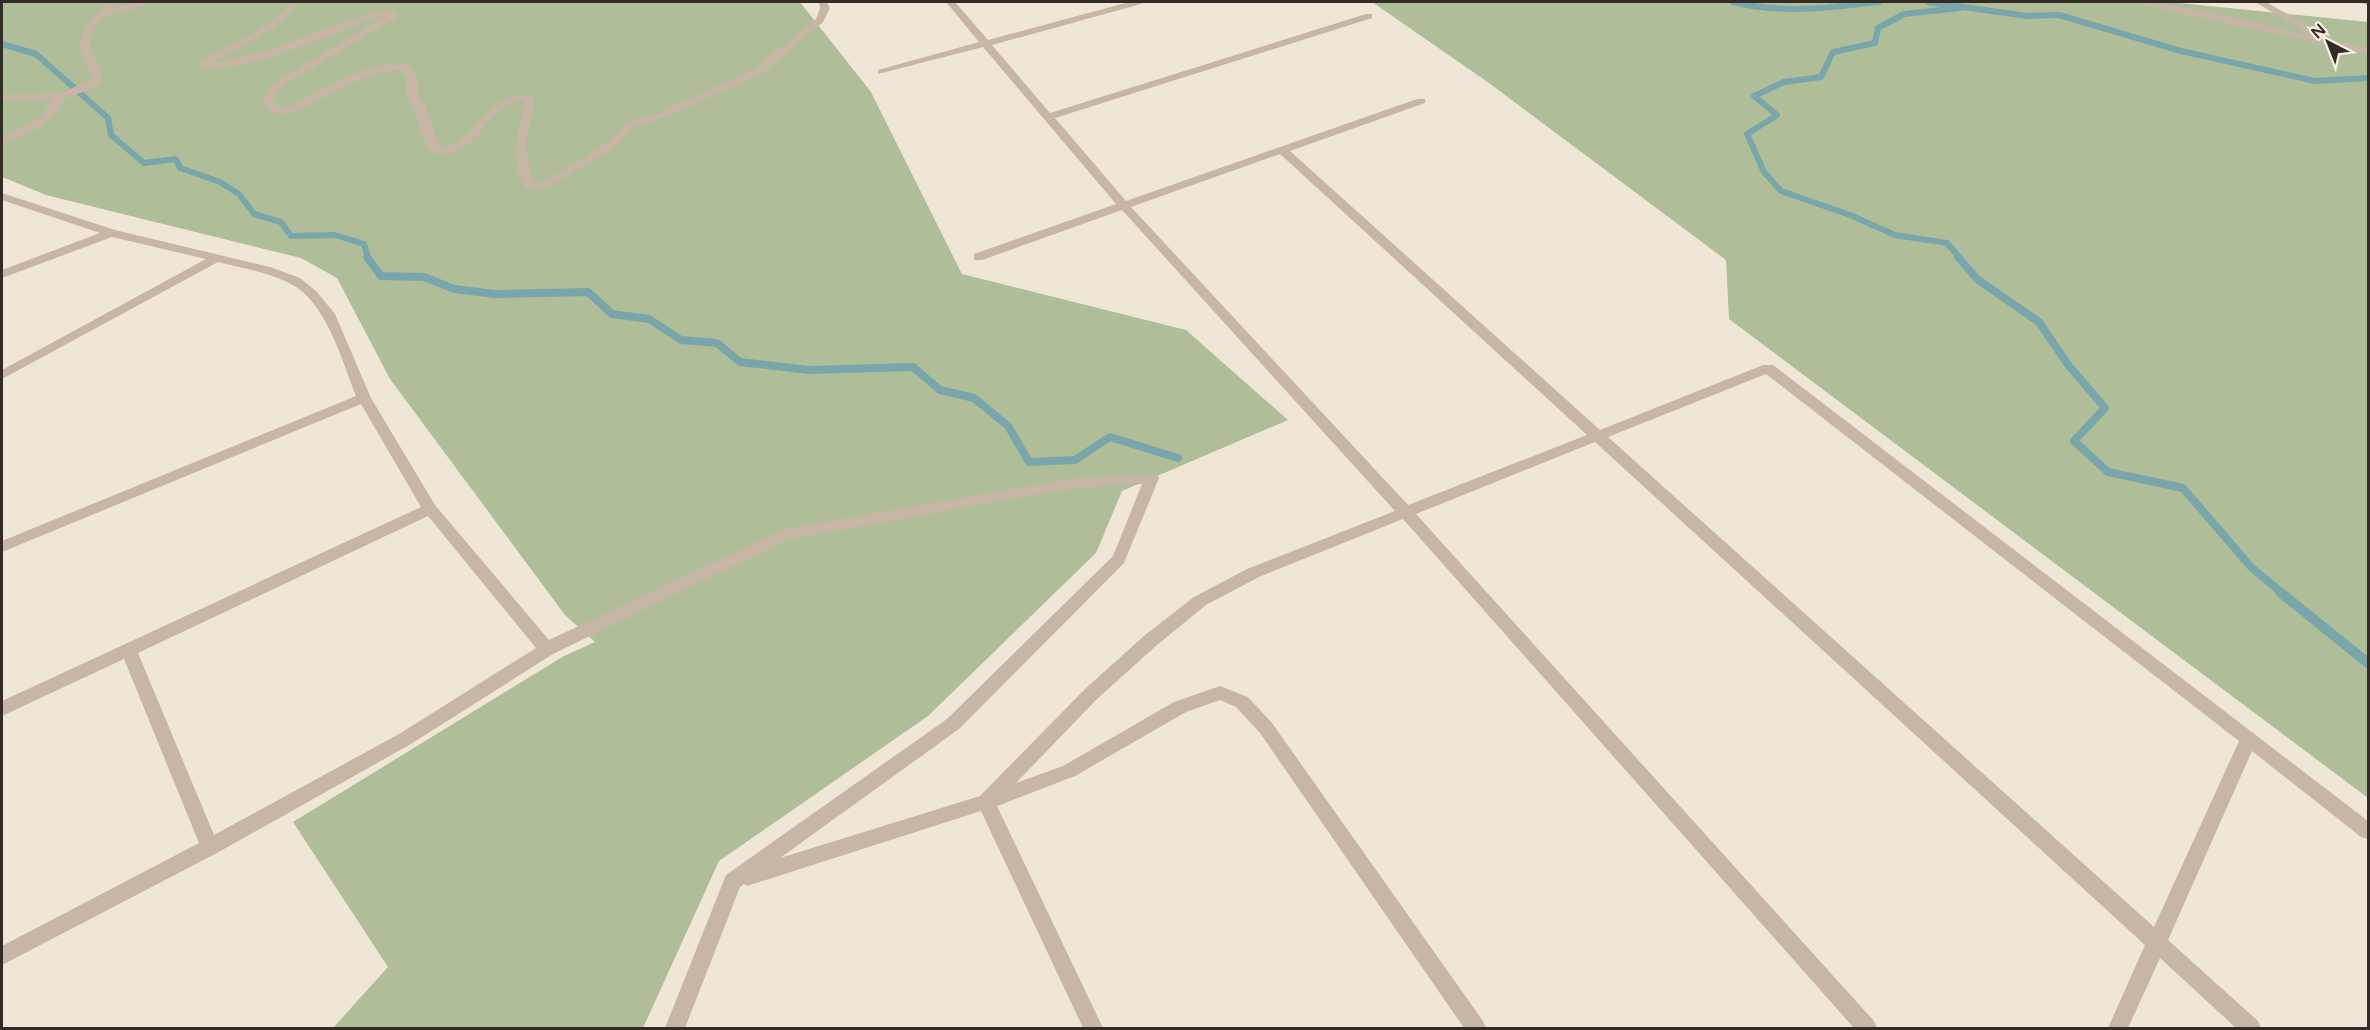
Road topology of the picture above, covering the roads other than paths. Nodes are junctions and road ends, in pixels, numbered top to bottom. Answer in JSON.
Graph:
{"nodes":[{"id":1,"x":113,"y":2,"type":"edge"},
{"id":2,"x":144,"y":2,"type":"edge"},
{"id":3,"x":294,"y":2,"type":"edge"},
{"id":4,"x":823,"y":2,"type":"edge"},
{"id":5,"x":950,"y":2,"type":"edge"},
{"id":6,"x":1138,"y":2,"type":"edge"},
{"id":7,"x":2134,"y":2,"type":"edge"},
{"id":8,"x":2260,"y":2,"type":"edge"},
{"id":9,"x":104,"y":14,"type":"junction"},
{"id":10,"x":1369,"y":16,"type":"dead end"},
{"id":11,"x":2332,"y":42,"type":"junction"},
{"id":12,"x":986,"y":45,"type":"junction"},
{"id":13,"x":2368,"y":51,"type":"edge"},
{"id":14,"x":882,"y":72,"type":"dead end"},
{"id":15,"x":2,"y":98,"type":"edge"},
{"id":16,"x":59,"y":99,"type":"junction"},
{"id":17,"x":1421,"y":101,"type":"dead end"},
{"id":18,"x":1048,"y":117,"type":"junction"},
{"id":19,"x":2,"y":141,"type":"edge"},
{"id":20,"x":1282,"y":150,"type":"junction"},
{"id":21,"x":2,"y":196,"type":"edge"},
{"id":22,"x":1124,"y":206,"type":"junction"},
{"id":23,"x":111,"y":233,"type":"junction"},
{"id":24,"x":978,"y":257,"type":"dead end"},
{"id":25,"x":215,"y":259,"type":"junction"},
{"id":26,"x":2,"y":274,"type":"edge"},
{"id":27,"x":2,"y":375,"type":"edge"},
{"id":28,"x":364,"y":398,"type":"junction"},
{"id":29,"x":1598,"y":437,"type":"junction"},
{"id":30,"x":430,"y":509,"type":"junction"},
{"id":31,"x":1407,"y":514,"type":"junction"},
{"id":32,"x":2,"y":547,"type":"edge"},
{"id":33,"x":547,"y":649,"type":"junction"},
{"id":34,"x":129,"y":650,"type":"junction"},
{"id":35,"x":2,"y":710,"type":"edge"},
{"id":36,"x":2249,"y":738,"type":"junction"},
{"id":37,"x":986,"y":802,"type":"junction"},
{"id":38,"x":2368,"y":831,"type":"edge"},
{"id":39,"x":210,"y":847,"type":"junction"},
{"id":40,"x":733,"y":881,"type":"junction"},
{"id":41,"x":2157,"y":943,"type":"junction"},
{"id":42,"x":2,"y":956,"type":"edge"},
{"id":43,"x":675,"y":1029,"type":"edge"},
{"id":44,"x":1093,"y":1029,"type":"edge"},
{"id":45,"x":1476,"y":1029,"type":"edge"},
{"id":46,"x":1867,"y":1029,"type":"edge"},
{"id":47,"x":2118,"y":1029,"type":"edge"},
{"id":48,"x":2252,"y":1029,"type":"edge"}],
"edges":[{"from":1,"to":9,"type":"street"},
{"from":2,"to":9,"type":"street"},
{"from":3,"to":4,"type":"street"},
{"from":5,"to":12,"type":"street"},
{"from":6,"to":12,"type":"street"},
{"from":7,"to":11,"type":"street"},
{"from":8,"to":11,"type":"street"},
{"from":9,"to":16,"type":"street"},
{"from":10,"to":18,"type":"street"},
{"from":11,"to":13,"type":"street"},
{"from":12,"to":14,"type":"street"},
{"from":12,"to":18,"type":"street"},
{"from":15,"to":16,"type":"street"},
{"from":16,"to":19,"type":"street"},
{"from":17,"to":20,"type":"street"},
{"from":18,"to":22,"type":"street"},
{"from":20,"to":22,"type":"street"},
{"from":20,"to":29,"type":"street"},
{"from":21,"to":23,"type":"street"},
{"from":22,"to":24,"type":"street"},
{"from":22,"to":31,"type":"street"},
{"from":23,"to":25,"type":"street"},
{"from":23,"to":26,"type":"street"},
{"from":25,"to":27,"type":"street"},
{"from":25,"to":28,"type":"street"},
{"from":28,"to":30,"type":"street"},
{"from":28,"to":32,"type":"street"},
{"from":29,"to":31,"type":"street"},
{"from":29,"to":36,"type":"street"},
{"from":29,"to":41,"type":"street"},
{"from":30,"to":33,"type":"street"},
{"from":30,"to":34,"type":"street"},
{"from":31,"to":37,"type":"street"},
{"from":31,"to":46,"type":"street"},
{"from":33,"to":39,"type":"street"},
{"from":33,"to":40,"type":"street"},
{"from":34,"to":35,"type":"street"},
{"from":34,"to":39,"type":"street"},
{"from":36,"to":38,"type":"street"},
{"from":36,"to":41,"type":"street"},
{"from":37,"to":40,"type":"street"},
{"from":37,"to":44,"type":"street"},
{"from":37,"to":45,"type":"street"},
{"from":39,"to":42,"type":"street"},
{"from":40,"to":43,"type":"street"},
{"from":41,"to":47,"type":"street"},
{"from":41,"to":48,"type":"street"}]}
